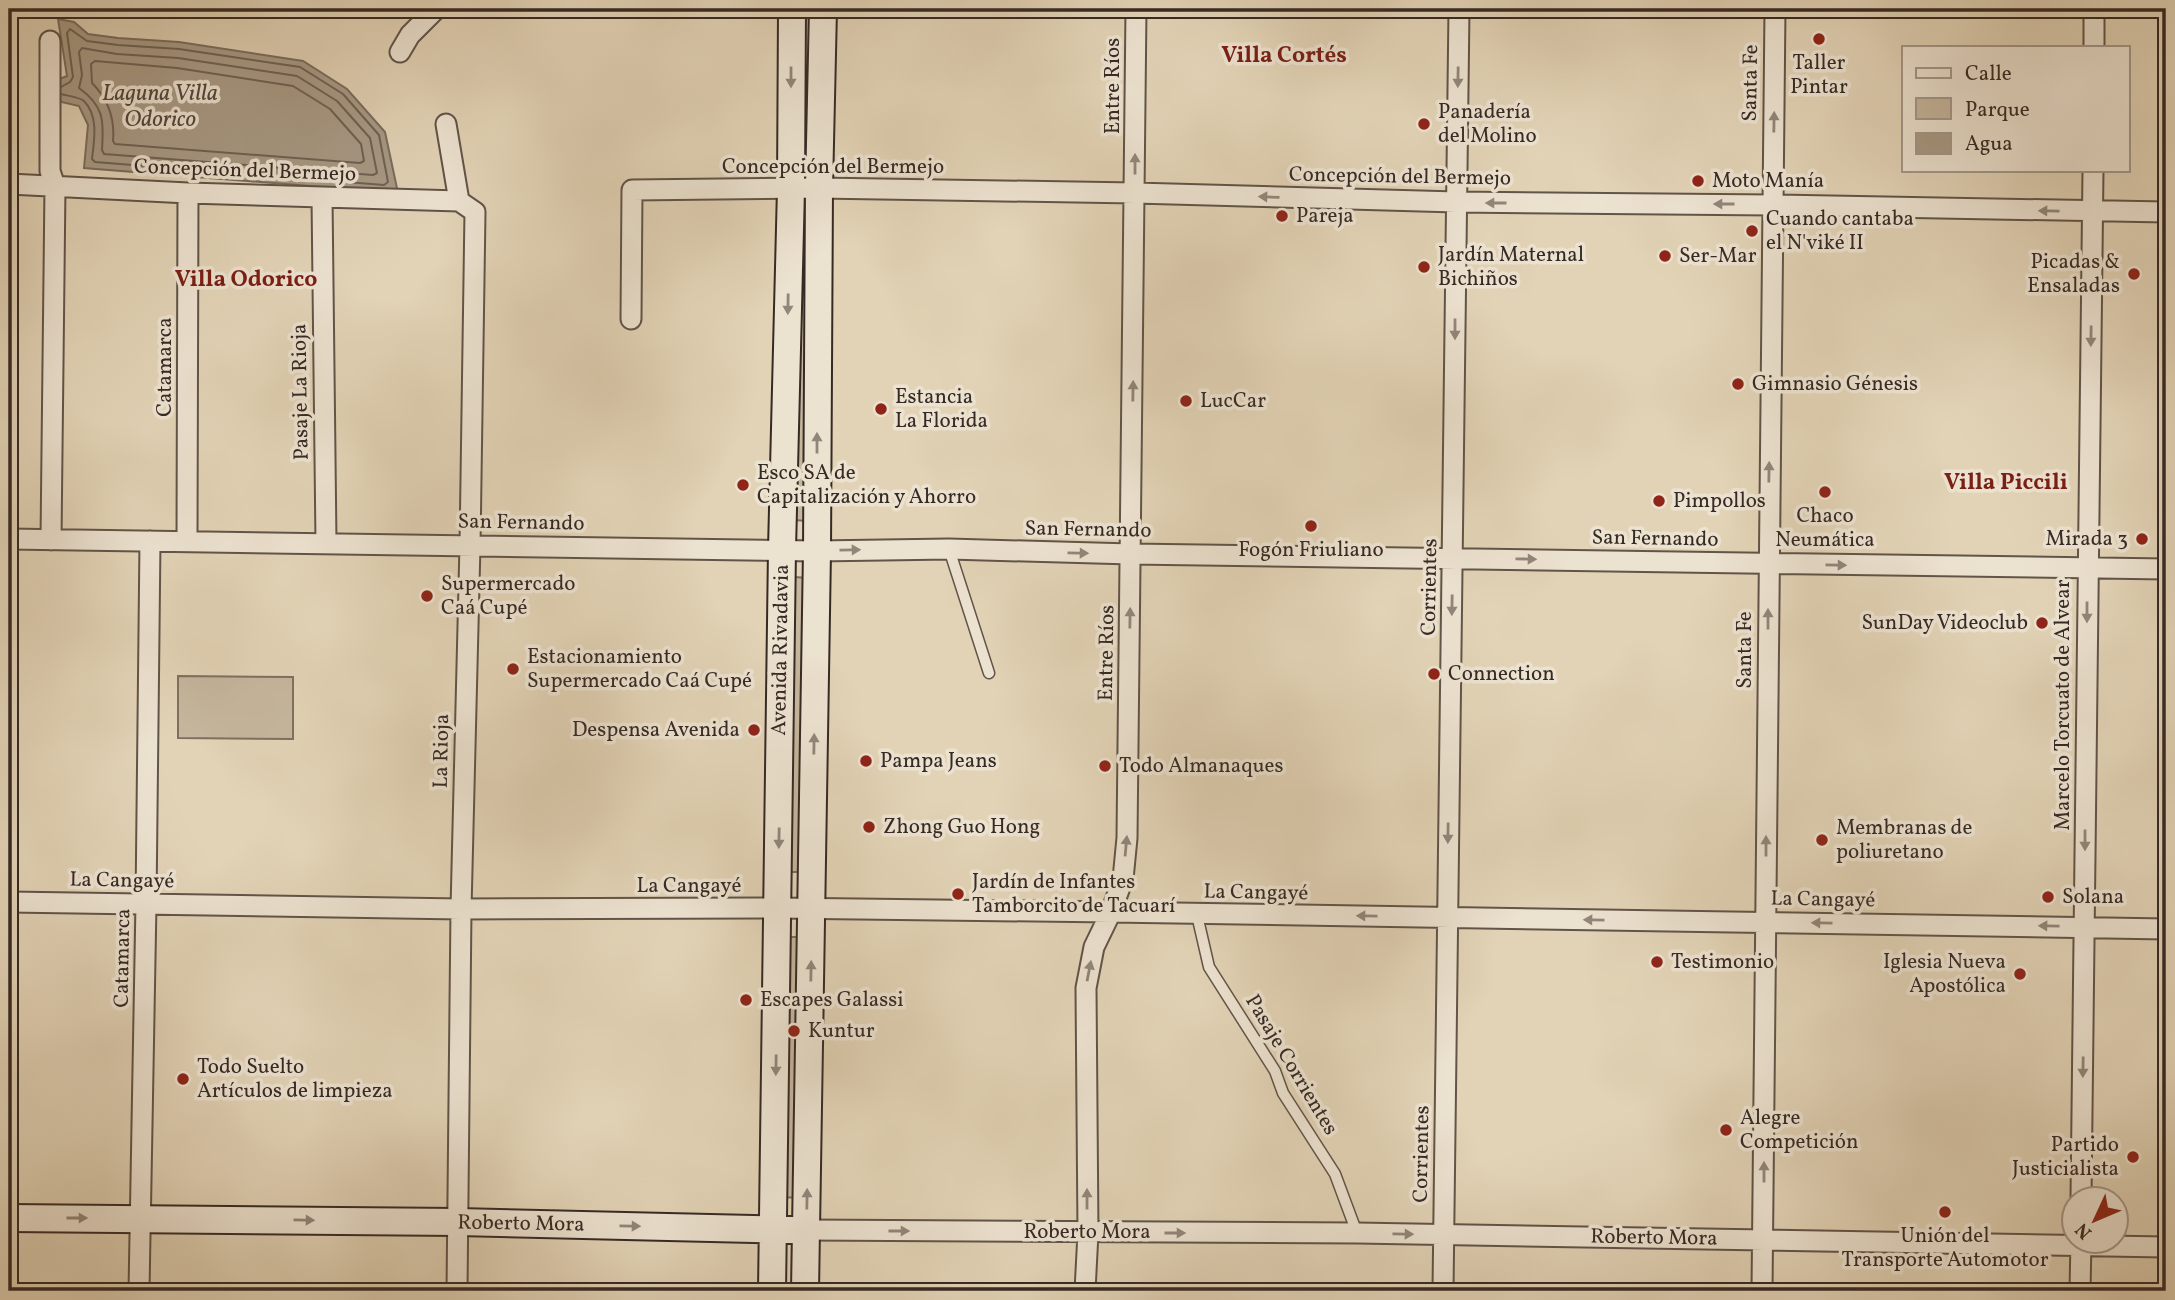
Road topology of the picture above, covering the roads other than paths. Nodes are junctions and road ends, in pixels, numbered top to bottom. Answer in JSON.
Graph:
{"nodes":[{"id":1,"x":436,"y":9,"type":"edge"},
{"id":2,"x":792,"y":9,"type":"edge"},
{"id":3,"x":823,"y":9,"type":"edge"},
{"id":4,"x":1136,"y":9,"type":"edge"},
{"id":5,"x":1460,"y":9,"type":"edge"},
{"id":6,"x":1775,"y":9,"type":"edge"},
{"id":7,"x":2094,"y":9,"type":"edge"},
{"id":8,"x":50,"y":41,"type":"dead end"},
{"id":9,"x":2094,"y":46,"type":"edge"},
{"id":10,"x":400,"y":52,"type":"dead end"},
{"id":11,"x":446,"y":124,"type":"dead end"},
{"id":12,"x":2093,"y":172,"type":"edge"},
{"id":13,"x":9,"y":184,"type":"edge"},
{"id":14,"x":55,"y":186,"type":"junction"},
{"id":15,"x":791,"y":188,"type":"junction"},
{"id":16,"x":819,"y":188,"type":"junction"},
{"id":17,"x":188,"y":193,"type":"junction"},
{"id":18,"x":1135,"y":193,"type":"junction"},
{"id":19,"x":322,"y":197,"type":"junction"},
{"id":20,"x":1456,"y":202,"type":"junction"},
{"id":21,"x":1773,"y":205,"type":"junction"},
{"id":22,"x":467,"y":206,"type":"junction"},
{"id":23,"x":2093,"y":212,"type":"junction"},
{"id":24,"x":2166,"y":212,"type":"edge"},
{"id":25,"x":631,"y":319,"type":"dead end"},
{"id":26,"x":9,"y":539,"type":"edge"},
{"id":27,"x":51,"y":540,"type":"junction"},
{"id":28,"x":150,"y":541,"type":"junction"},
{"id":29,"x":187,"y":541,"type":"junction"},
{"id":30,"x":326,"y":543,"type":"junction"},
{"id":31,"x":471,"y":545,"type":"junction"},
{"id":32,"x":782,"y":549,"type":"junction"},
{"id":33,"x":949,"y":550,"type":"junction"},
{"id":34,"x":817,"y":551,"type":"junction"},
{"id":35,"x":1131,"y":554,"type":"junction"},
{"id":36,"x":1453,"y":558,"type":"junction"},
{"id":37,"x":1768,"y":564,"type":"junction"},
{"id":38,"x":2087,"y":569,"type":"junction"},
{"id":39,"x":2166,"y":569,"type":"edge"},
{"id":40,"x":989,"y":673,"type":"dead end"},
{"id":41,"x":9,"y":902,"type":"edge"},
{"id":42,"x":146,"y":904,"type":"junction"},
{"id":43,"x":778,"y":908,"type":"junction"},
{"id":44,"x":461,"y":909,"type":"junction"},
{"id":45,"x":812,"y":909,"type":"junction"},
{"id":46,"x":1111,"y":912,"type":"junction"},
{"id":47,"x":1197,"y":915,"type":"junction"},
{"id":48,"x":1447,"y":917,"type":"junction"},
{"id":49,"x":1765,"y":922,"type":"junction"},
{"id":50,"x":2085,"y":927,"type":"junction"},
{"id":51,"x":2166,"y":929,"type":"edge"},
{"id":52,"x":2081,"y":1184,"type":"edge"},
{"id":53,"x":9,"y":1218,"type":"edge"},
{"id":54,"x":141,"y":1218,"type":"junction"},
{"id":55,"x":458,"y":1222,"type":"junction"},
{"id":56,"x":773,"y":1229,"type":"junction"},
{"id":57,"x":806,"y":1230,"type":"junction"},
{"id":58,"x":1088,"y":1233,"type":"junction"},
{"id":59,"x":1357,"y":1233,"type":"junction"},
{"id":60,"x":1444,"y":1235,"type":"junction"},
{"id":61,"x":1763,"y":1240,"type":"junction"},
{"id":62,"x":2060,"y":1243,"type":"edge"},
{"id":63,"x":2130,"y":1245,"type":"edge"},
{"id":64,"x":2166,"y":1247,"type":"edge"},
{"id":65,"x":2081,"y":1254,"type":"edge"},
{"id":66,"x":139,"y":1291,"type":"edge"},
{"id":67,"x":457,"y":1291,"type":"edge"},
{"id":68,"x":772,"y":1291,"type":"edge"},
{"id":69,"x":805,"y":1291,"type":"edge"},
{"id":70,"x":1085,"y":1291,"type":"edge"},
{"id":71,"x":1443,"y":1291,"type":"edge"},
{"id":72,"x":1762,"y":1291,"type":"edge"},
{"id":73,"x":2080,"y":1291,"type":"edge"}],
"edges":[{"from":1,"to":10,"type":"street"},
{"from":2,"to":15,"type":"street","name":"Avenida Rivadavia","one_way":true},
{"from":3,"to":16,"type":"street","name":"Avenida Rivadavia"},
{"from":18,"to":4,"type":"street","name":"Entre Ríos","one_way":true},
{"from":5,"to":20,"type":"street","name":"Corrientes","one_way":true},
{"from":21,"to":6,"type":"street","name":"Santa Fe","one_way":true},
{"from":7,"to":9,"type":"street"},
{"from":8,"to":14,"type":"street"},
{"from":11,"to":22,"type":"street","name":"La Rioja"},
{"from":12,"to":23,"type":"street","name":"Marcelo Torcuato de Alvear"},
{"from":13,"to":14,"type":"street","name":"Concepción del Bermejo"},
{"from":14,"to":17,"type":"street","name":"Concepción del Bermejo"},
{"from":14,"to":27,"type":"street"},
{"from":15,"to":16,"type":"street","name":"Concepción del Bermejo"},
{"from":15,"to":25,"type":"street","name":"Concepción del Bermejo"},
{"from":15,"to":32,"type":"street","name":"Avenida Rivadavia","one_way":true},
{"from":16,"to":18,"type":"street","name":"Concepción del Bermejo"},
{"from":34,"to":16,"type":"street","name":"Avenida Rivadavia","one_way":true},
{"from":17,"to":19,"type":"street","name":"Concepción del Bermejo"},
{"from":17,"to":29,"type":"street","name":"Catamarca"},
{"from":20,"to":18,"type":"street","name":"Concepción del Bermejo","one_way":true},
{"from":35,"to":18,"type":"street","name":"Entre Ríos","one_way":true},
{"from":19,"to":22,"type":"street","name":"Concepción del Bermejo"},
{"from":19,"to":30,"type":"street","name":"Pasaje La Rioja"},
{"from":21,"to":20,"type":"street","name":"Concepción del Bermejo","one_way":true},
{"from":20,"to":36,"type":"street","name":"Corrientes","one_way":true},
{"from":23,"to":21,"type":"street","name":"Concepción del Bermejo","one_way":true},
{"from":37,"to":21,"type":"street","name":"Santa Fe","one_way":true},
{"from":22,"to":31,"type":"street","name":"La Rioja"},
{"from":23,"to":24,"type":"street","name":"Concepción del Bermejo"},
{"from":23,"to":38,"type":"street","name":"Marcelo Torcuato de Alvear","one_way":true},
{"from":26,"to":27,"type":"street","name":"San Fernando"},
{"from":27,"to":28,"type":"street","name":"San Fernando"},
{"from":28,"to":29,"type":"street","name":"San Fernando"},
{"from":28,"to":42,"type":"street","name":"Catamarca"},
{"from":29,"to":30,"type":"street","name":"San Fernando"},
{"from":30,"to":31,"type":"street","name":"San Fernando"},
{"from":31,"to":32,"type":"street","name":"San Fernando"},
{"from":31,"to":44,"type":"street","name":"La Rioja"},
{"from":32,"to":34,"type":"street","name":"San Fernando"},
{"from":32,"to":43,"type":"street","name":"Avenida Rivadavia","one_way":true},
{"from":34,"to":33,"type":"street","name":"San Fernando","one_way":true},
{"from":33,"to":35,"type":"street","name":"San Fernando","one_way":true},
{"from":33,"to":40,"type":"lane"},
{"from":45,"to":34,"type":"street","name":"Avenida Rivadavia","one_way":true},
{"from":35,"to":36,"type":"street","name":"San Fernando"},
{"from":46,"to":35,"type":"street","name":"Entre Ríos","one_way":true},
{"from":36,"to":37,"type":"street","name":"San Fernando","one_way":true},
{"from":36,"to":48,"type":"street","name":"Corrientes","one_way":true},
{"from":37,"to":38,"type":"street","name":"San Fernando","one_way":true},
{"from":49,"to":37,"type":"street","name":"Santa Fe","one_way":true},
{"from":38,"to":39,"type":"street","name":"San Fernando"},
{"from":38,"to":50,"type":"street","name":"Marcelo Torcuato de Alvear","one_way":true},
{"from":41,"to":42,"type":"street","name":"La Cangayé"},
{"from":42,"to":44,"type":"street","name":"La Cangayé"},
{"from":42,"to":54,"type":"street","name":"Catamarca"},
{"from":43,"to":44,"type":"street","name":"La Cangayé"},
{"from":43,"to":45,"type":"street","name":"La Cangayé"},
{"from":43,"to":56,"type":"street","name":"Avenida Rivadavia","one_way":true},
{"from":44,"to":55,"type":"street","name":"La Rioja"},
{"from":45,"to":46,"type":"street","name":"La Cangayé"},
{"from":57,"to":45,"type":"street","name":"Avenida Rivadavia","one_way":true},
{"from":46,"to":47,"type":"street","name":"La Cangayé"},
{"from":58,"to":46,"type":"street","name":"Entre Ríos","one_way":true},
{"from":48,"to":47,"type":"street","name":"La Cangayé","one_way":true},
{"from":47,"to":59,"type":"lane","name":"Pasaje Corrientes"},
{"from":49,"to":48,"type":"street","name":"La Cangayé","one_way":true},
{"from":48,"to":60,"type":"street","name":"Corrientes"},
{"from":50,"to":49,"type":"street","name":"La Cangayé","one_way":true},
{"from":61,"to":49,"type":"street","name":"Santa Fe","one_way":true},
{"from":50,"to":51,"type":"street","name":"La Cangayé"},
{"from":50,"to":52,"type":"street","name":"Marcelo Torcuato de Alvear","one_way":true},
{"from":53,"to":54,"type":"street","name":"Roberto Mora","one_way":true},
{"from":54,"to":55,"type":"street","name":"Roberto Mora","one_way":true},
{"from":54,"to":66,"type":"street","name":"Catamarca"},
{"from":55,"to":56,"type":"street","name":"Roberto Mora","one_way":true},
{"from":55,"to":67,"type":"street","name":"La Rioja"},
{"from":56,"to":57,"type":"street","name":"Roberto Mora"},
{"from":56,"to":68,"type":"street","name":"Avenida Rivadavia"},
{"from":57,"to":58,"type":"street","name":"Roberto Mora","one_way":true},
{"from":57,"to":69,"type":"street","name":"Avenida Rivadavia"},
{"from":58,"to":59,"type":"street","name":"Roberto Mora","one_way":true},
{"from":58,"to":70,"type":"street","name":"Entre Ríos"},
{"from":59,"to":60,"type":"street","name":"Roberto Mora","one_way":true},
{"from":60,"to":61,"type":"street","name":"Roberto Mora"},
{"from":60,"to":71,"type":"street","name":"Corrientes"},
{"from":61,"to":62,"type":"street","name":"Roberto Mora"},
{"from":61,"to":72,"type":"street","name":"Santa Fe"},
{"from":63,"to":64,"type":"street","name":"Roberto Mora"},
{"from":65,"to":73,"type":"street"}]}
